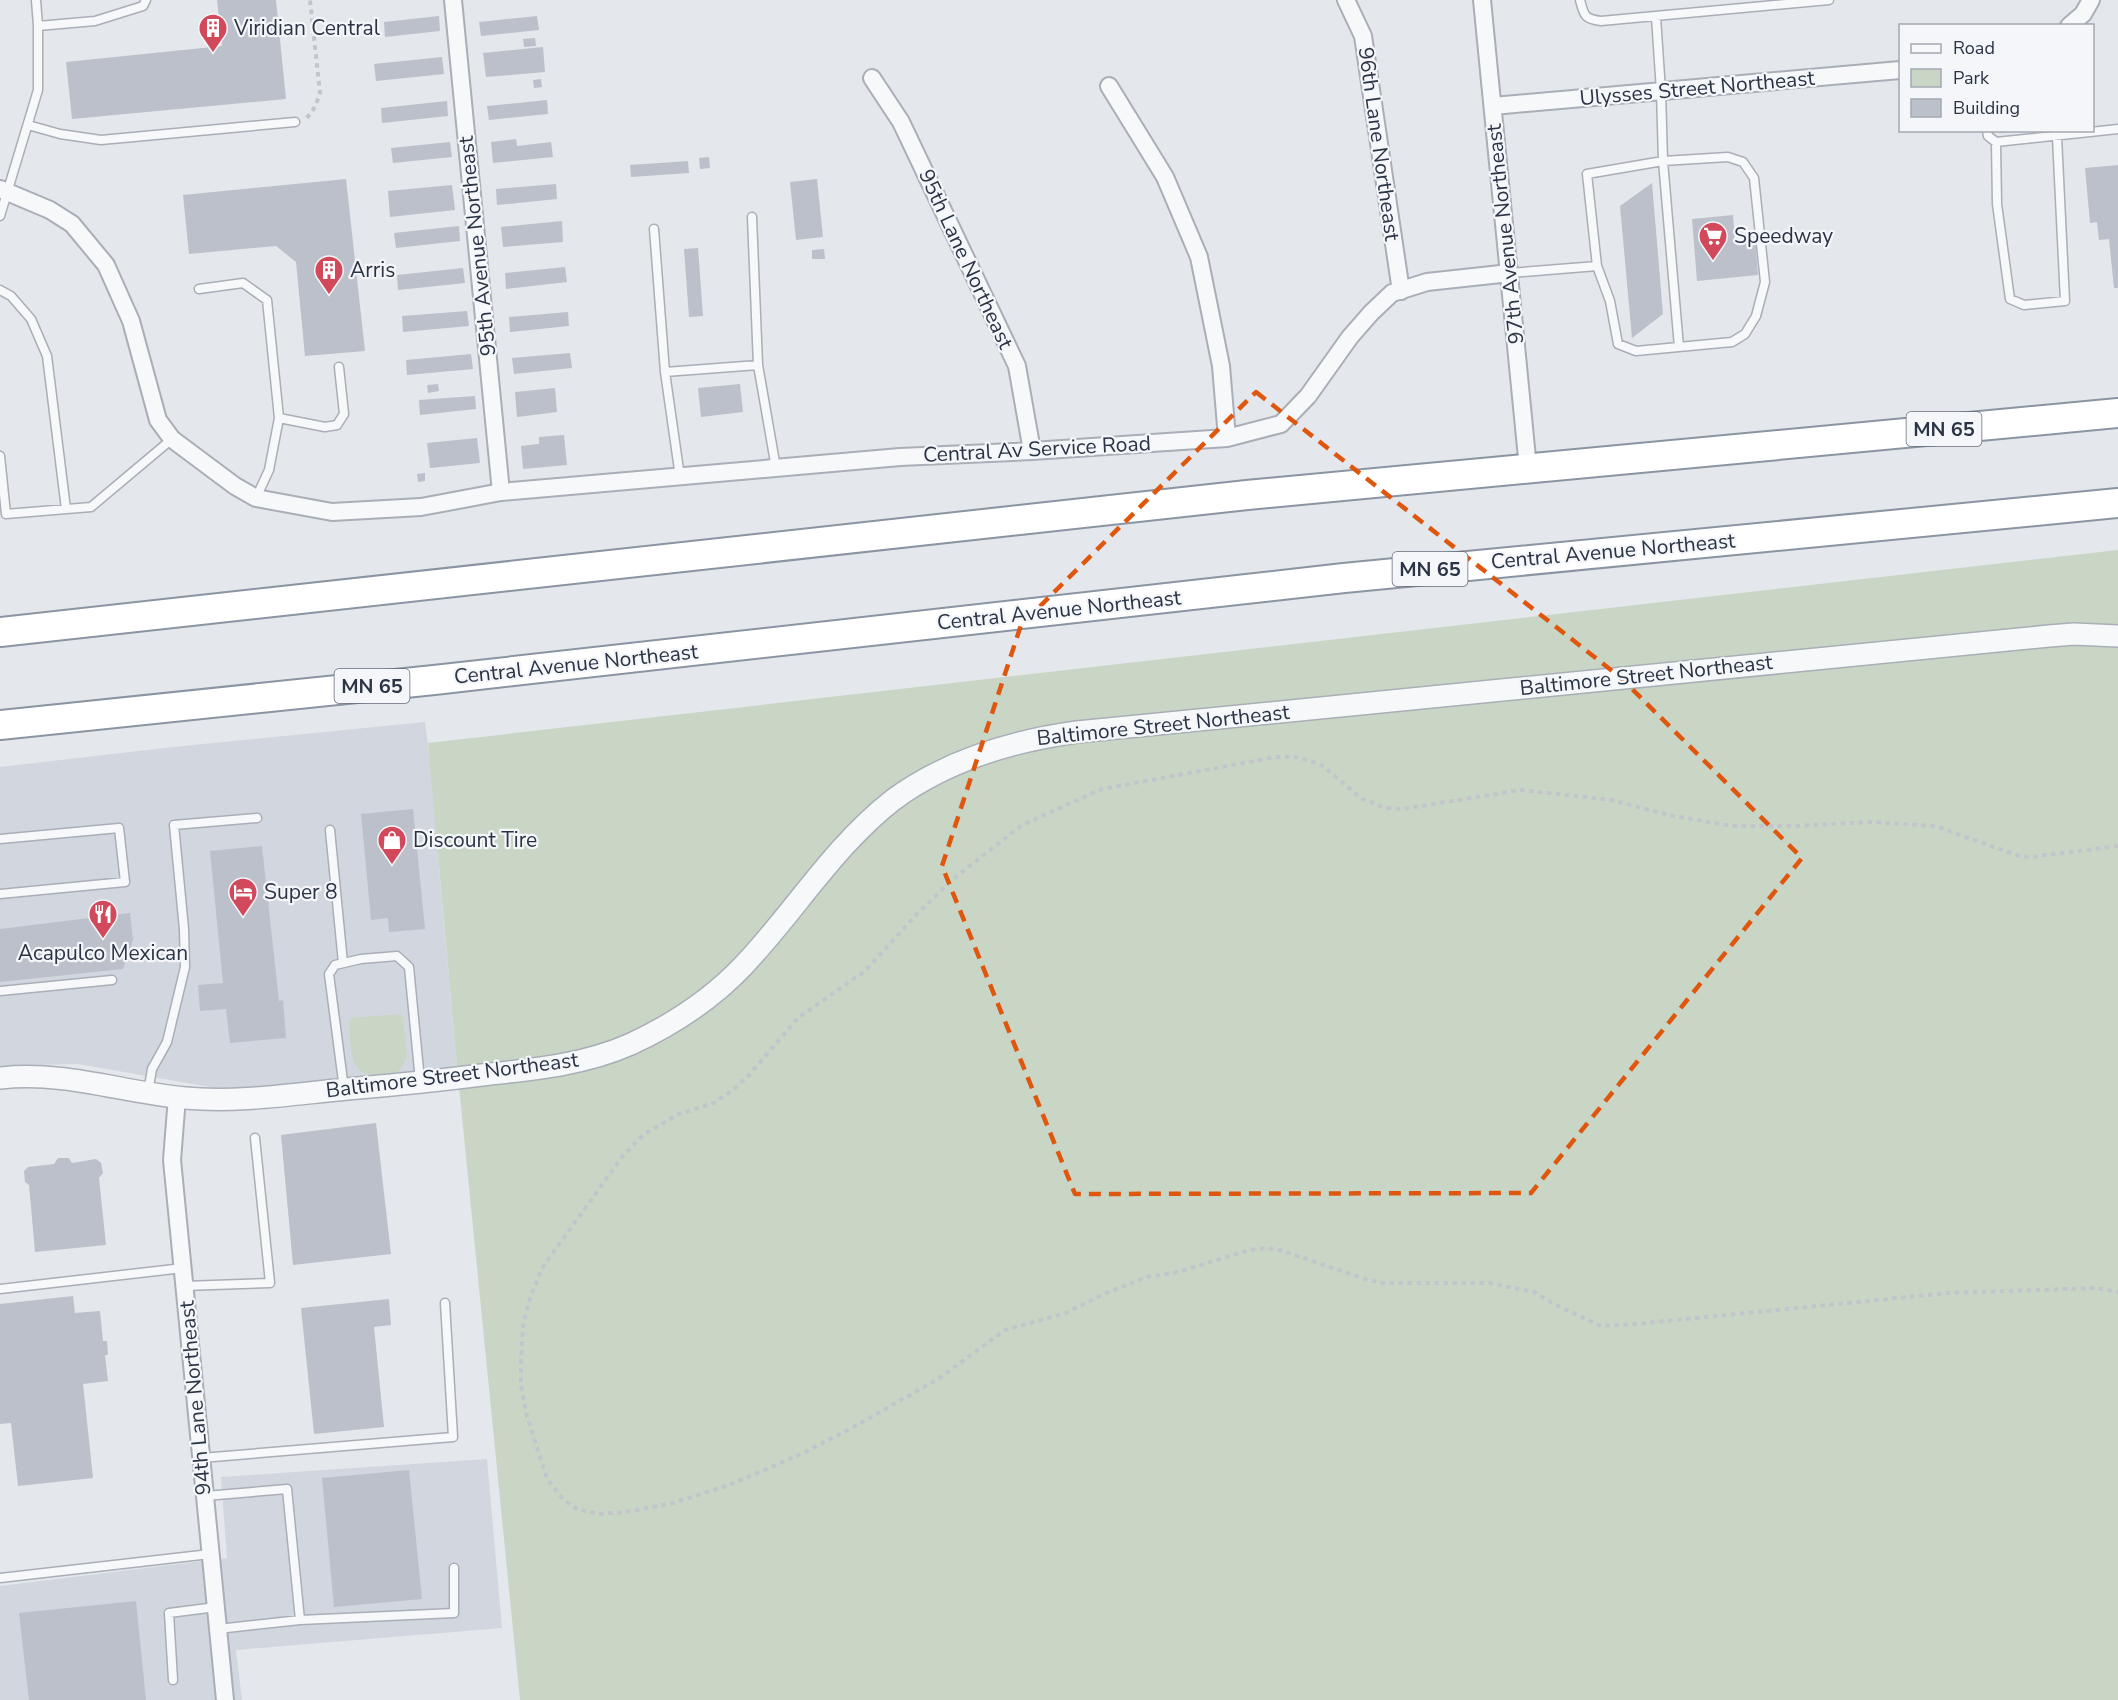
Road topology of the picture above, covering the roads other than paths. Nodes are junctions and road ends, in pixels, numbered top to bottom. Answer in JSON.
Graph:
{"nodes":[{"id":1,"x":36,"y":0,"type":"edge"},
{"id":2,"x":146,"y":0,"type":"edge"},
{"id":3,"x":453,"y":0,"type":"edge"},
{"id":4,"x":1346,"y":0,"type":"edge"},
{"id":5,"x":1482,"y":0,"type":"edge"},
{"id":6,"x":1580,"y":0,"type":"edge"},
{"id":7,"x":1829,"y":0,"type":"edge"},
{"id":8,"x":2087,"y":7,"type":"edge"},
{"id":9,"x":1656,"y":17,"type":"junction"},
{"id":10,"x":2070,"y":24,"type":"edge"},
{"id":11,"x":38,"y":26,"type":"junction"},
{"id":12,"x":1899,"y":70,"type":"edge"},
{"id":13,"x":872,"y":78,"type":"dead end"},
{"id":14,"x":1108,"y":86,"type":"dead end"},
{"id":15,"x":1661,"y":91,"type":"junction"},
{"id":16,"x":1493,"y":106,"type":"junction"},
{"id":17,"x":295,"y":122,"type":"road end"},
{"id":18,"x":28,"y":125,"type":"junction"},
{"id":19,"x":2118,"y":129,"type":"edge"},
{"id":20,"x":1988,"y":132,"type":"edge"},
{"id":21,"x":2057,"y":137,"type":"junction"},
{"id":22,"x":1996,"y":142,"type":"junction"},
{"id":23,"x":1663,"y":161,"type":"junction"},
{"id":24,"x":4,"y":190,"type":"edge"},
{"id":25,"x":0,"y":216,"type":"edge"},
{"id":26,"x":752,"y":217,"type":"dead end"},
{"id":27,"x":654,"y":229,"type":"dead end"},
{"id":28,"x":1597,"y":266,"type":"junction"},
{"id":29,"x":1510,"y":273,"type":"junction"},
{"id":30,"x":199,"y":289,"type":"dead end"},
{"id":31,"x":0,"y":290,"type":"edge"},
{"id":32,"x":1401,"y":291,"type":"junction"},
{"id":33,"x":1679,"y":347,"type":"junction"},
{"id":34,"x":758,"y":365,"type":"junction"},
{"id":35,"x":339,"y":367,"type":"dead end"},
{"id":36,"x":665,"y":372,"type":"junction"},
{"id":37,"x":2118,"y":413,"type":"edge"},
{"id":38,"x":279,"y":418,"type":"junction"},
{"id":39,"x":1227,"y":438,"type":"junction"},
{"id":40,"x":172,"y":439,"type":"junction"},
{"id":41,"x":1032,"y":451,"type":"junction"},
{"id":42,"x":0,"y":456,"type":"edge"},
{"id":43,"x":776,"y":468,"type":"junction"},
{"id":44,"x":1528,"y":468,"type":"junction"},
{"id":45,"x":680,"y":477,"type":"junction"},
{"id":46,"x":501,"y":492,"type":"junction"},
{"id":47,"x":256,"y":498,"type":"junction"},
{"id":48,"x":2118,"y":504,"type":"edge"},
{"id":49,"x":66,"y":509,"type":"junction"},
{"id":50,"x":0,"y":632,"type":"edge"},
{"id":51,"x":2118,"y":636,"type":"edge"},
{"id":52,"x":0,"y":725,"type":"edge"},
{"id":53,"x":257,"y":818,"type":"dead end"},
{"id":54,"x":330,"y":830,"type":"dead end"},
{"id":55,"x":0,"y":839,"type":"edge"},
{"id":56,"x":0,"y":894,"type":"edge"},
{"id":57,"x":343,"y":963,"type":"junction"},
{"id":58,"x":112,"y":980,"type":"dead end"},
{"id":59,"x":0,"y":991,"type":"edge"},
{"id":60,"x":0,"y":1078,"type":"edge"},
{"id":61,"x":420,"y":1082,"type":"junction"},
{"id":62,"x":344,"y":1089,"type":"junction"},
{"id":63,"x":148,"y":1092,"type":"junction"},
{"id":64,"x":177,"y":1097,"type":"junction"},
{"id":65,"x":255,"y":1138,"type":"dead end"},
{"id":66,"x":183,"y":1269,"type":"junction"},
{"id":67,"x":184,"y":1286,"type":"junction"},
{"id":68,"x":0,"y":1289,"type":"edge"},
{"id":69,"x":445,"y":1303,"type":"dead end"},
{"id":70,"x":201,"y":1458,"type":"junction"},
{"id":71,"x":205,"y":1496,"type":"junction"},
{"id":72,"x":210,"y":1554,"type":"junction"},
{"id":73,"x":454,"y":1568,"type":"dead end"},
{"id":74,"x":0,"y":1578,"type":"edge"},
{"id":75,"x":216,"y":1607,"type":"junction"},
{"id":76,"x":300,"y":1620,"type":"junction"},
{"id":77,"x":218,"y":1629,"type":"junction"},
{"id":78,"x":173,"y":1680,"type":"dead end"},
{"id":79,"x":225,"y":1700,"type":"edge"}],
"edges":[{"from":1,"to":11,"type":"lane"},
{"from":2,"to":11,"type":"lane"},
{"from":3,"to":46,"type":"street","name":"95th Avenue Northeast"},
{"from":4,"to":32,"type":"street","name":"96th Lane Northeast"},
{"from":5,"to":16,"type":"street","name":"97th Avenue Northeast"},
{"from":6,"to":9,"type":"lane"},
{"from":7,"to":9,"type":"lane"},
{"from":8,"to":10,"type":"street"},
{"from":9,"to":15,"type":"lane"},
{"from":11,"to":18,"type":"lane"},
{"from":12,"to":15,"type":"street","name":"Ulysses Street Northeast"},
{"from":13,"to":41,"type":"street","name":"95th Lane Northeast"},
{"from":14,"to":39,"type":"street"},
{"from":15,"to":16,"type":"street","name":"Ulysses Street Northeast"},
{"from":15,"to":23,"type":"lane"},
{"from":16,"to":29,"type":"street","name":"97th Avenue Northeast"},
{"from":17,"to":18,"type":"lane"},
{"from":18,"to":24,"type":"lane"},
{"from":19,"to":21,"type":"lane"},
{"from":20,"to":22,"type":"lane"},
{"from":21,"to":22,"type":"lane"},
{"from":21,"to":22,"type":"lane"},
{"from":23,"to":28,"type":"lane"},
{"from":23,"to":33,"type":"lane"},
{"from":23,"to":33,"type":"lane"},
{"from":24,"to":25,"type":"lane"},
{"from":24,"to":40,"type":"street"},
{"from":26,"to":34,"type":"lane"},
{"from":27,"to":36,"type":"lane"},
{"from":28,"to":29,"type":"lane"},
{"from":28,"to":33,"type":"lane"},
{"from":29,"to":32,"type":"street","name":"Central Av Service Road"},
{"from":29,"to":44,"type":"street","name":"97th Avenue Northeast"},
{"from":30,"to":38,"type":"lane"},
{"from":31,"to":49,"type":"lane"},
{"from":32,"to":39,"type":"street","name":"Central Av Service Road"},
{"from":34,"to":36,"type":"lane"},
{"from":34,"to":43,"type":"lane"},
{"from":35,"to":38,"type":"lane"},
{"from":36,"to":45,"type":"lane"},
{"from":37,"to":44,"type":"highway","number":"MN 65"},
{"from":38,"to":47,"type":"lane"},
{"from":39,"to":41,"type":"street","name":"Central Av Service Road"},
{"from":40,"to":47,"type":"street"},
{"from":40,"to":49,"type":"lane"},
{"from":41,"to":43,"type":"street","name":"Central Av Service Road"},
{"from":42,"to":49,"type":"lane"},
{"from":43,"to":45,"type":"street","name":"Central Av Service Road"},
{"from":44,"to":50,"type":"highway","number":"MN 65"},
{"from":45,"to":46,"type":"street","name":"Central Av Service Road"},
{"from":46,"to":47,"type":"street"},
{"from":48,"to":52,"type":"highway","name":"Central Avenue Northeast","number":"MN 65"},
{"from":51,"to":61,"type":"street","name":"Baltimore Street Northeast"},
{"from":53,"to":63,"type":"lane"},
{"from":54,"to":57,"type":"lane"},
{"from":55,"to":56,"type":"lane"},
{"from":57,"to":61,"type":"lane"},
{"from":57,"to":62,"type":"lane"},
{"from":58,"to":59,"type":"lane"},
{"from":60,"to":63,"type":"street","name":"Baltimore Street Northeast"},
{"from":61,"to":62,"type":"street","name":"Baltimore Street Northeast"},
{"from":62,"to":64,"type":"street","name":"Baltimore Street Northeast"},
{"from":63,"to":64,"type":"street","name":"Baltimore Street Northeast"},
{"from":64,"to":66,"type":"street","name":"94th Lane Northeast"},
{"from":65,"to":67,"type":"lane"},
{"from":66,"to":67,"type":"street","name":"94th Lane Northeast"},
{"from":66,"to":68,"type":"lane"},
{"from":67,"to":70,"type":"street","name":"94th Lane Northeast"},
{"from":69,"to":70,"type":"lane"},
{"from":70,"to":71,"type":"street","name":"94th Lane Northeast"},
{"from":71,"to":72,"type":"street","name":"94th Lane Northeast"},
{"from":71,"to":76,"type":"lane"},
{"from":72,"to":74,"type":"lane"},
{"from":72,"to":75,"type":"street","name":"94th Lane Northeast"},
{"from":73,"to":76,"type":"lane"},
{"from":75,"to":77,"type":"street","name":"94th Lane Northeast"},
{"from":75,"to":78,"type":"lane"},
{"from":76,"to":77,"type":"lane"},
{"from":77,"to":79,"type":"street","name":"94th Lane Northeast"}]}
